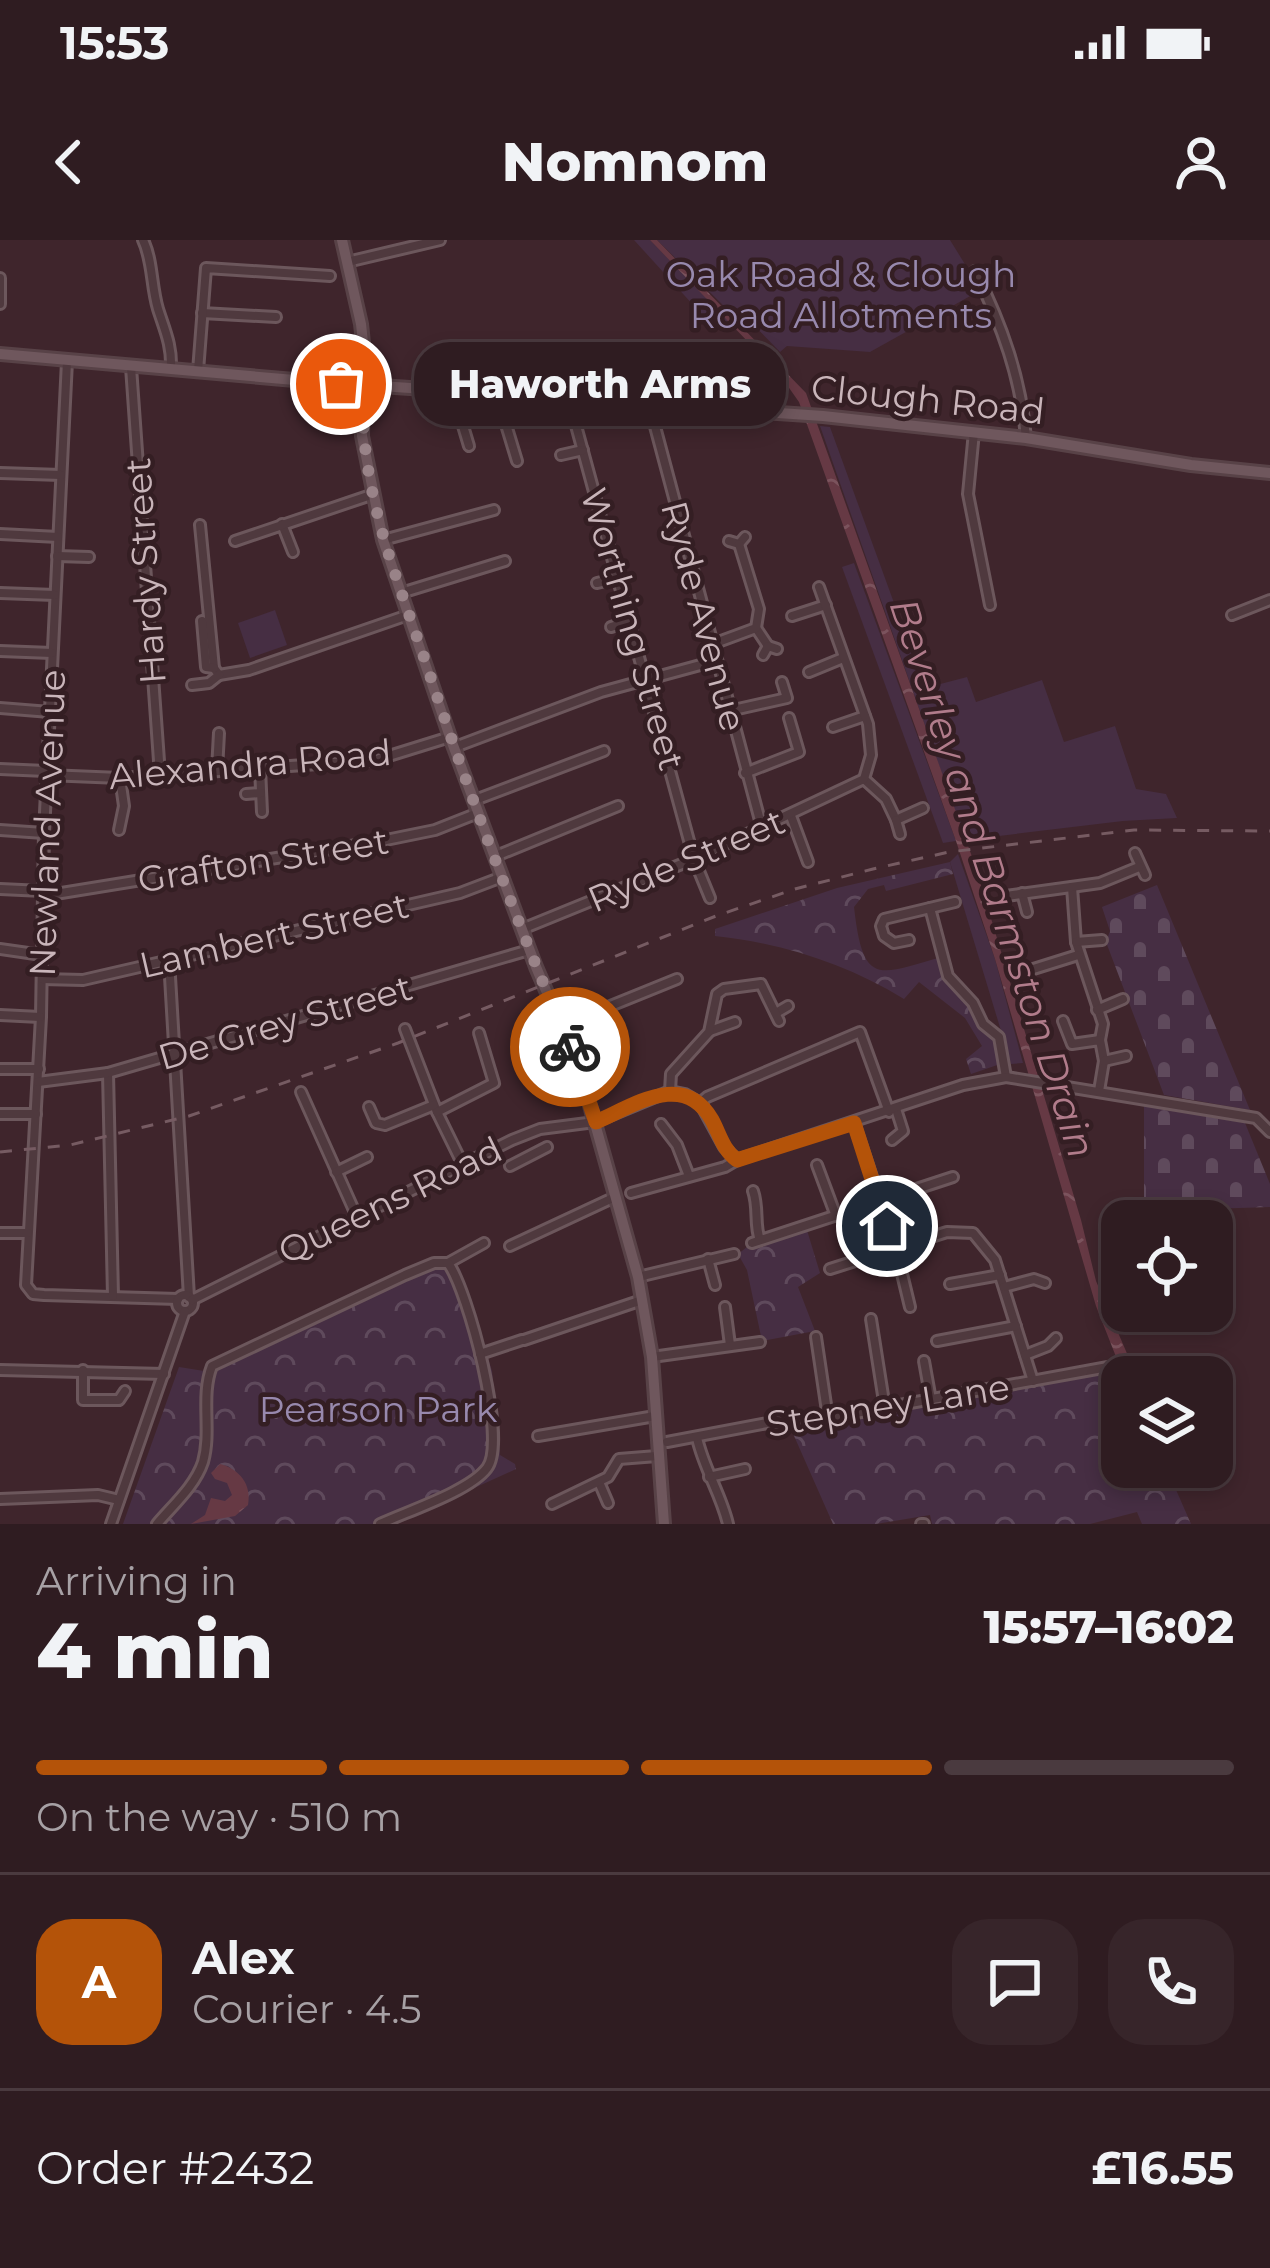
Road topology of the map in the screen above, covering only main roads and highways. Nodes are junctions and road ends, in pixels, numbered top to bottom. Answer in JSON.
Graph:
{"nodes":[{"id":1,"x":342,"y":240,"type":"edge"},
{"id":2,"x":0,"y":354,"type":"edge"},
{"id":3,"x":363,"y":385,"type":"junction"},
{"id":4,"x":1270,"y":472,"type":"edge"},
{"id":5,"x":664,"y":1524,"type":"edge"}],
"edges":[{"from":1,"to":3,"type":"main road"},
{"from":2,"to":3,"type":"main road","name":"Clough Road"},
{"from":3,"to":4,"type":"main road","name":"Clough Road"},
{"from":3,"to":5,"type":"main road"}]}
